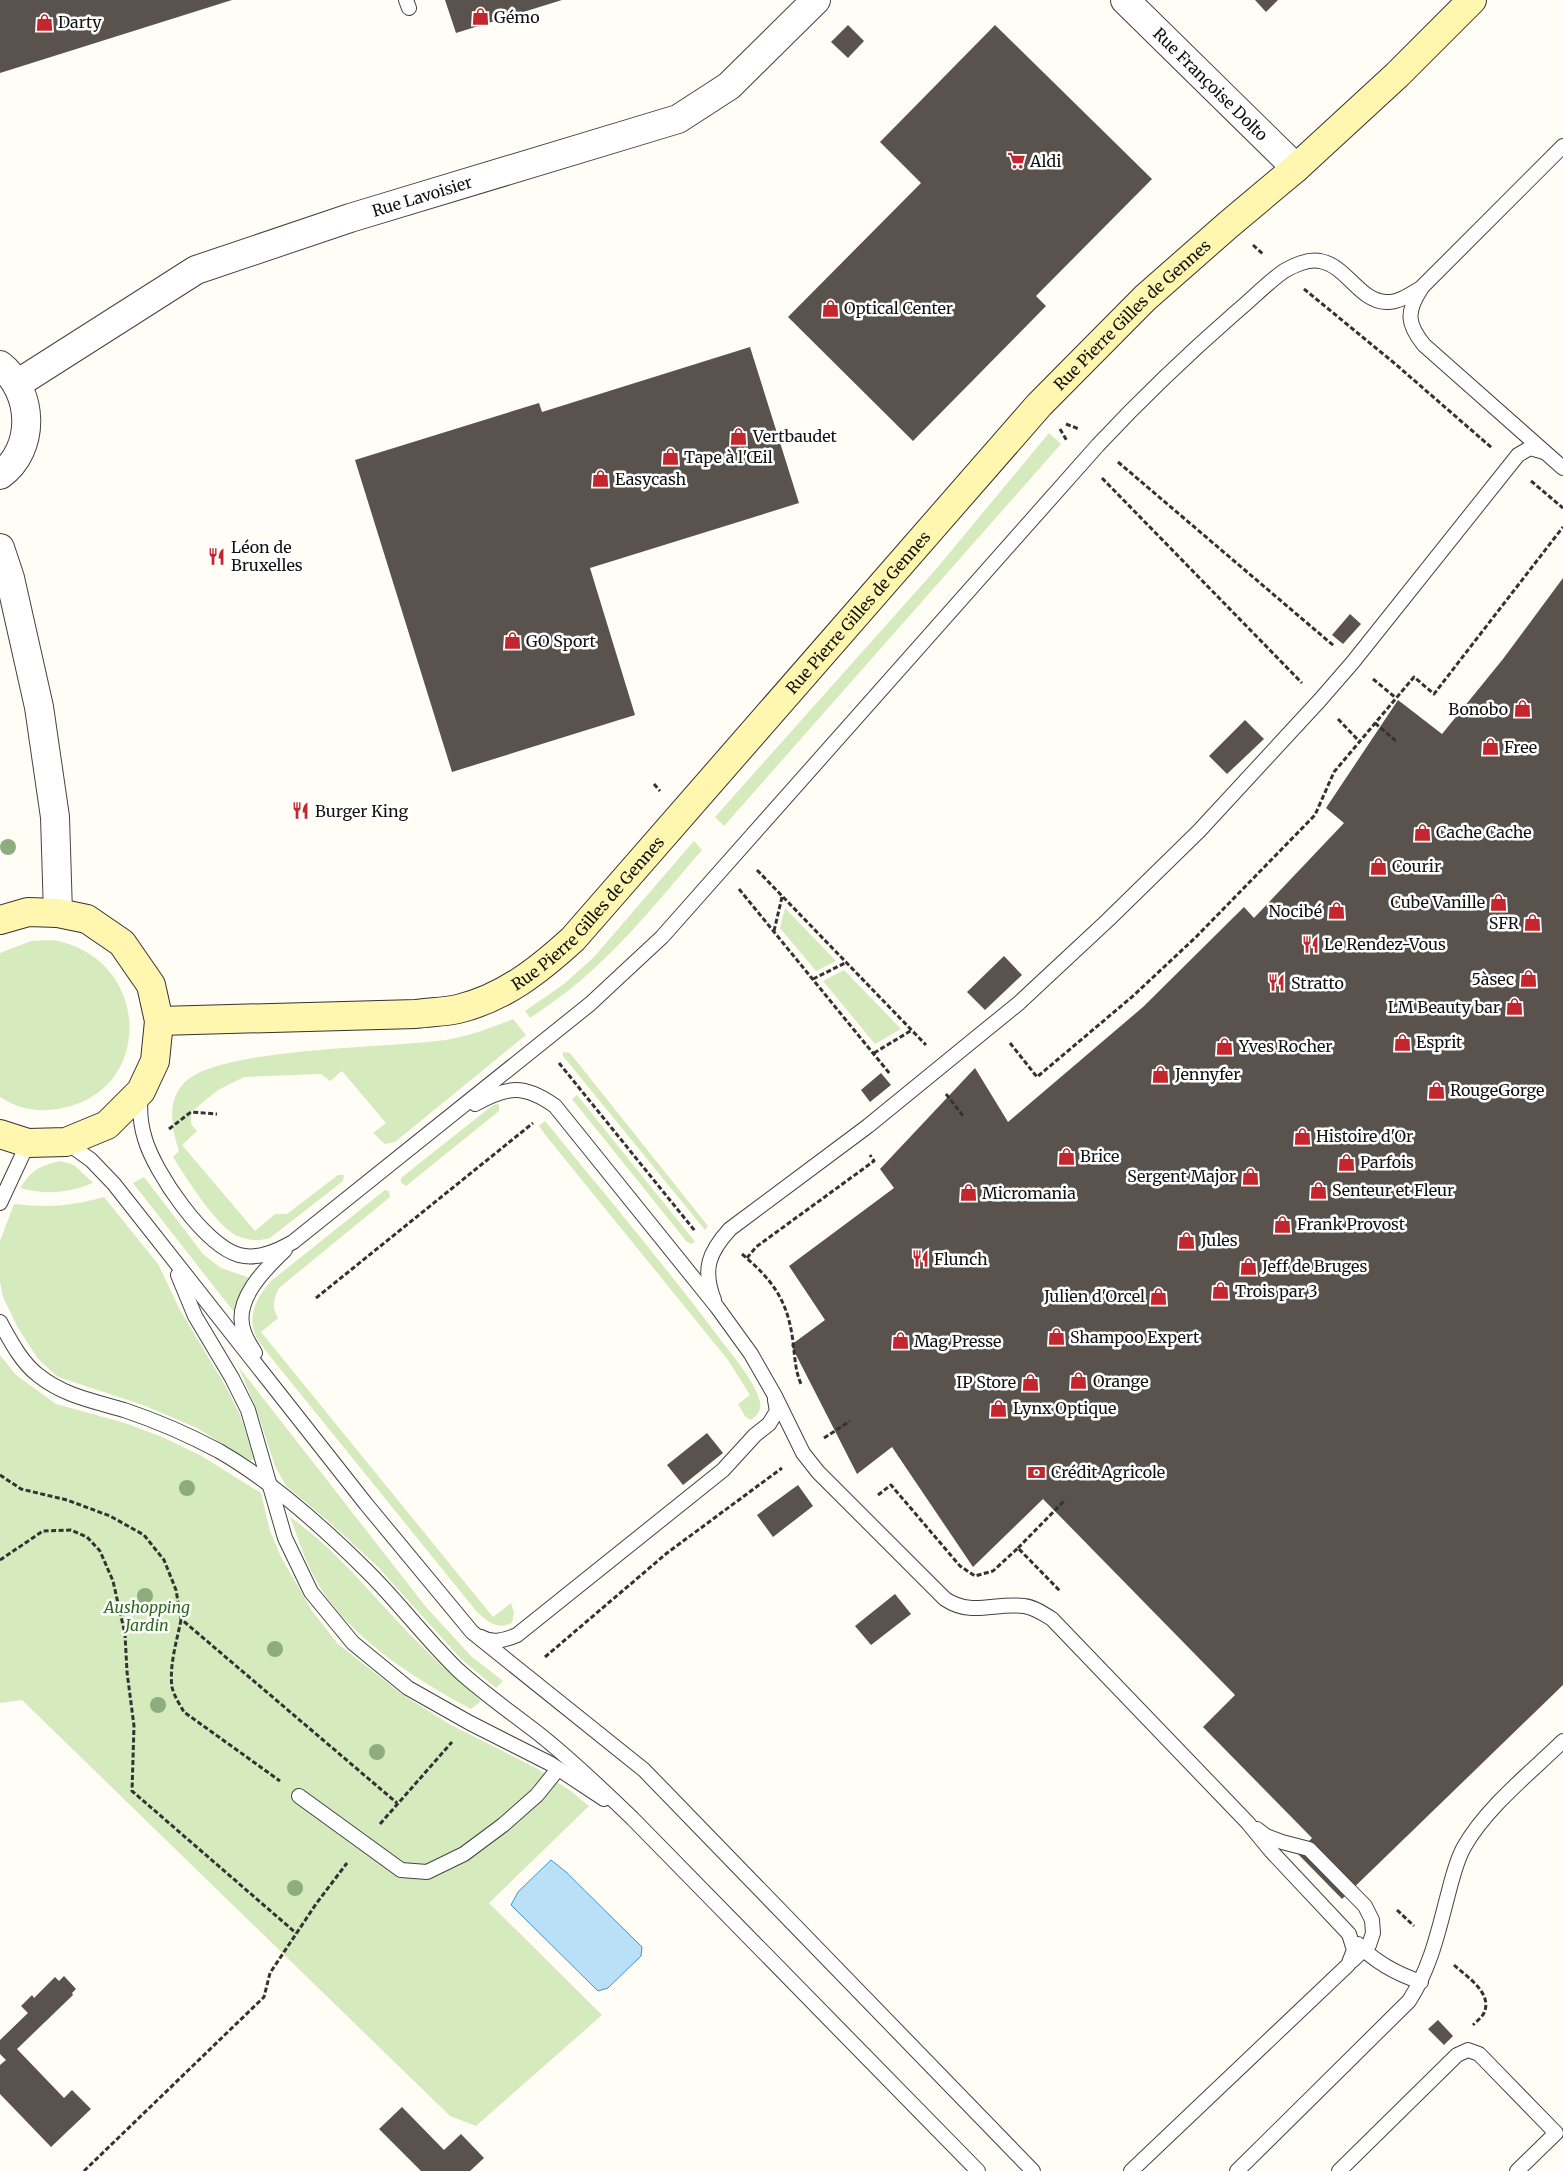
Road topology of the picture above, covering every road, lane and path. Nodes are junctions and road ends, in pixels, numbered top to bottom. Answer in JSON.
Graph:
{"nodes":[{"id":1,"x":816,"y":0,"type":"edge"},
{"id":2,"x":1125,"y":0,"type":"edge"},
{"id":3,"x":1472,"y":0,"type":"edge"},
{"id":4,"x":1563,"y":146,"type":"edge"},
{"id":5,"x":1296,"y":168,"type":"junction"},
{"id":6,"x":1228,"y":225,"type":"junction"},
{"id":7,"x":1284,"y":272,"type":"junction"},
{"id":8,"x":1421,"y":288,"type":"junction"},
{"id":9,"x":9,"y":374,"type":"edge"},
{"id":10,"x":1047,"y":412,"type":"junction"},
{"id":11,"x":1098,"y":445,"type":"junction"},
{"id":12,"x":1544,"y":452,"type":"junction"},
{"id":13,"x":1084,"y":460,"type":"junction"},
{"id":14,"x":1510,"y":464,"type":"junction"},
{"id":15,"x":1563,"y":468,"type":"edge"},
{"id":16,"x":0,"y":475,"type":"edge"},
{"id":17,"x":1563,"y":508,"type":"edge"},
{"id":18,"x":1563,"y":527,"type":"edge"},
{"id":19,"x":0,"y":548,"type":"edge"},
{"id":20,"x":1353,"y":662,"type":"junction"},
{"id":21,"x":1396,"y":698,"type":"junction"},
{"id":22,"x":1320,"y":700,"type":"junction"},
{"id":23,"x":1375,"y":723,"type":"junction"},
{"id":24,"x":1360,"y":742,"type":"junction"},
{"id":25,"x":1396,"y":742,"type":"dead end"},
{"id":26,"x":654,"y":784,"type":"dead end"},
{"id":27,"x":680,"y":816,"type":"junction"},
{"id":28,"x":738,"y":850,"type":"junction"},
{"id":29,"x":722,"y":868,"type":"junction"},
{"id":30,"x":782,"y":896,"type":"junction"},
{"id":31,"x":58,"y":913,"type":"junction"},
{"id":32,"x":0,"y":920,"type":"edge"},
{"id":33,"x":774,"y":931,"type":"junction"},
{"id":34,"x":847,"y":962,"type":"junction"},
{"id":35,"x":813,"y":979,"type":"junction"},
{"id":36,"x":159,"y":1021,"type":"junction"},
{"id":37,"x":912,"y":1030,"type":"junction"},
{"id":38,"x":1007,"y":1039,"type":"dead end"},
{"id":39,"x":542,"y":1042,"type":"junction"},
{"id":40,"x":874,"y":1053,"type":"junction"},
{"id":41,"x":945,"y":1064,"type":"junction"},
{"id":42,"x":578,"y":1086,"type":"junction"},
{"id":43,"x":141,"y":1090,"type":"junction"},
{"id":44,"x":907,"y":1094,"type":"junction"},
{"id":45,"x":555,"y":1106,"type":"junction"},
{"id":46,"x":217,"y":1114,"type":"dead end"},
{"id":47,"x":964,"y":1117,"type":"dead end"},
{"id":48,"x":435,"y":1128,"type":"junction"},
{"id":49,"x":167,"y":1132,"type":"dead end"},
{"id":50,"x":0,"y":1134,"type":"edge"},
{"id":51,"x":66,"y":1142,"type":"junction"},
{"id":52,"x":28,"y":1143,"type":"junction"},
{"id":53,"x":866,"y":1150,"type":"dead end"},
{"id":54,"x":0,"y":1203,"type":"edge"},
{"id":55,"x":156,"y":1237,"type":"junction"},
{"id":56,"x":293,"y":1242,"type":"junction"},
{"id":57,"x":715,"y":1244,"type":"junction"},
{"id":58,"x":747,"y":1258,"type":"junction"},
{"id":59,"x":316,"y":1298,"type":"dead end"},
{"id":60,"x":717,"y":1308,"type":"junction"},
{"id":61,"x":0,"y":1322,"type":"edge"},
{"id":62,"x":271,"y":1384,"type":"junction"},
{"id":63,"x":802,"y":1388,"type":"dead end"},
{"id":64,"x":775,"y":1396,"type":"junction"},
{"id":65,"x":850,"y":1421,"type":"dead end"},
{"id":66,"x":822,"y":1428,"type":"dead end"},
{"id":67,"x":827,"y":1437,"type":"junction"},
{"id":68,"x":832,"y":1444,"type":"dead end"},
{"id":69,"x":803,"y":1452,"type":"junction"},
{"id":70,"x":1,"y":1477,"type":"edge"},
{"id":71,"x":269,"y":1486,"type":"junction"},
{"id":72,"x":872,"y":1489,"type":"dead end"},
{"id":73,"x":1065,"y":1500,"type":"dead end"},
{"id":74,"x":1018,"y":1548,"type":"junction"},
{"id":75,"x":0,"y":1560,"type":"edge"},
{"id":76,"x":1066,"y":1598,"type":"dead end"},
{"id":77,"x":181,"y":1619,"type":"junction"},
{"id":78,"x":472,"y":1632,"type":"junction"},
{"id":79,"x":525,"y":1674,"type":"junction"},
{"id":80,"x":470,"y":1723,"type":"junction"},
{"id":81,"x":1563,"y":1741,"type":"edge"},
{"id":82,"x":558,"y":1769,"type":"junction"},
{"id":83,"x":299,"y":1796,"type":"joint"},
{"id":84,"x":397,"y":1803,"type":"junction"},
{"id":85,"x":634,"y":1819,"type":"junction"},
{"id":86,"x":1248,"y":1823,"type":"junction"},
{"id":87,"x":363,"y":1844,"type":"junction"},
{"id":88,"x":1356,"y":1897,"type":"junction"},
{"id":89,"x":296,"y":1933,"type":"junction"},
{"id":90,"x":1349,"y":1934,"type":"junction"},
{"id":91,"x":1435,"y":1947,"type":"junction"},
{"id":92,"x":1364,"y":1950,"type":"junction"},
{"id":93,"x":1348,"y":1965,"type":"junction"},
{"id":94,"x":1421,"y":1982,"type":"junction"},
{"id":95,"x":1468,"y":2050,"type":"junction"},
{"id":96,"x":84,"y":2171,"type":"edge"},
{"id":97,"x":978,"y":2171,"type":"edge"},
{"id":98,"x":1033,"y":2171,"type":"edge"},
{"id":99,"x":1132,"y":2171,"type":"edge"},
{"id":100,"x":1237,"y":2171,"type":"edge"},
{"id":101,"x":1339,"y":2171,"type":"edge"},
{"id":102,"x":1517,"y":2171,"type":"edge"}],
"edges":[{"from":1,"to":9,"type":"street","name":"Rue Lavoisier"},
{"from":2,"to":5,"type":"street","name":"Rue Françoise Dolto"},
{"from":3,"to":5,"type":"street","name":"Rue Pierre Gilles de Gennes"},
{"from":4,"to":8,"type":"lane"},
{"from":5,"to":6,"type":"street","name":"Rue Pierre Gilles de Gennes"},
{"from":6,"to":7,"type":"path"},
{"from":6,"to":10,"type":"street","name":"Rue Pierre Gilles de Gennes"},
{"from":7,"to":8,"type":"lane"},
{"from":7,"to":11,"type":"lane"},
{"from":7,"to":14,"type":"path"},
{"from":8,"to":12,"type":"lane"},
{"from":9,"to":16,"type":"street"},
{"from":10,"to":11,"type":"path"},
{"from":10,"to":13,"type":"path"},
{"from":10,"to":27,"type":"street","name":"Rue Pierre Gilles de Gennes"},
{"from":11,"to":13,"type":"lane"},
{"from":11,"to":20,"type":"path"},
{"from":12,"to":14,"type":"lane"},
{"from":12,"to":15,"type":"lane"},
{"from":13,"to":22,"type":"path"},
{"from":13,"to":28,"type":"lane"},
{"from":14,"to":17,"type":"path"},
{"from":14,"to":20,"type":"lane"},
{"from":18,"to":21,"type":"path"},
{"from":19,"to":31,"type":"street"},
{"from":20,"to":21,"type":"path"},
{"from":20,"to":22,"type":"lane"},
{"from":21,"to":23,"type":"path"},
{"from":22,"to":24,"type":"path"},
{"from":22,"to":41,"type":"lane"},
{"from":23,"to":24,"type":"path"},
{"from":23,"to":25,"type":"path"},
{"from":24,"to":38,"type":"path"},
{"from":26,"to":27,"type":"path"},
{"from":27,"to":36,"type":"street","name":"Rue Pierre Gilles de Gennes"},
{"from":28,"to":29,"type":"lane"},
{"from":28,"to":30,"type":"path"},
{"from":29,"to":33,"type":"path"},
{"from":29,"to":39,"type":"lane"},
{"from":30,"to":33,"type":"path"},
{"from":30,"to":34,"type":"path"},
{"from":31,"to":32,"type":"street"},
{"from":31,"to":36,"type":"street"},
{"from":33,"to":35,"type":"path"},
{"from":34,"to":35,"type":"path"},
{"from":34,"to":37,"type":"path"},
{"from":35,"to":40,"type":"path"},
{"from":36,"to":43,"type":"street"},
{"from":37,"to":40,"type":"path"},
{"from":37,"to":41,"type":"path"},
{"from":39,"to":42,"type":"path"},
{"from":39,"to":48,"type":"lane"},
{"from":40,"to":44,"type":"path"},
{"from":41,"to":44,"type":"lane"},
{"from":41,"to":47,"type":"path"},
{"from":42,"to":45,"type":"path"},
{"from":42,"to":57,"type":"path"},
{"from":43,"to":51,"type":"street"},
{"from":43,"to":56,"type":"lane"},
{"from":44,"to":57,"type":"lane"},
{"from":45,"to":48,"type":"lane"},
{"from":45,"to":59,"type":"path"},
{"from":45,"to":60,"type":"lane"},
{"from":46,"to":49,"type":"path"},
{"from":48,"to":56,"type":"lane"},
{"from":50,"to":52,"type":"street"},
{"from":51,"to":52,"type":"street"},
{"from":51,"to":55,"type":"lane"},
{"from":52,"to":54,"type":"lane"},
{"from":53,"to":58,"type":"path"},
{"from":55,"to":62,"type":"lane"},
{"from":55,"to":71,"type":"lane"},
{"from":56,"to":62,"type":"lane"},
{"from":57,"to":58,"type":"path"},
{"from":57,"to":60,"type":"lane"},
{"from":58,"to":63,"type":"path"},
{"from":60,"to":64,"type":"lane"},
{"from":61,"to":71,"type":"lane"},
{"from":62,"to":78,"type":"lane"},
{"from":64,"to":69,"type":"lane"},
{"from":64,"to":78,"type":"lane"},
{"from":65,"to":67,"type":"path"},
{"from":66,"to":67,"type":"path"},
{"from":67,"to":68,"type":"path"},
{"from":67,"to":69,"type":"path"},
{"from":69,"to":79,"type":"path"},
{"from":69,"to":86,"type":"lane"},
{"from":70,"to":77,"type":"path"},
{"from":71,"to":80,"type":"lane"},
{"from":71,"to":85,"type":"lane"},
{"from":72,"to":74,"type":"path"},
{"from":73,"to":74,"type":"path"},
{"from":74,"to":76,"type":"path"},
{"from":75,"to":89,"type":"path"},
{"from":77,"to":83,"type":"path"},
{"from":77,"to":84,"type":"path"},
{"from":78,"to":79,"type":"lane"},
{"from":79,"to":98,"type":"lane"},
{"from":80,"to":82,"type":"lane"},
{"from":80,"to":84,"type":"path"},
{"from":81,"to":91,"type":"lane"},
{"from":82,"to":85,"type":"lane"},
{"from":82,"to":87,"type":"lane"},
{"from":83,"to":87,"type":"lane"},
{"from":84,"to":87,"type":"path"},
{"from":85,"to":97,"type":"lane"},
{"from":86,"to":88,"type":"lane"},
{"from":86,"to":90,"type":"lane"},
{"from":87,"to":89,"type":"path"},
{"from":88,"to":91,"type":"path"},
{"from":88,"to":92,"type":"lane"},
{"from":89,"to":96,"type":"path"},
{"from":90,"to":92,"type":"lane"},
{"from":90,"to":93,"type":"lane"},
{"from":91,"to":94,"type":"lane"},
{"from":91,"to":95,"type":"path"},
{"from":92,"to":93,"type":"lane"},
{"from":92,"to":94,"type":"lane"},
{"from":93,"to":99,"type":"lane"},
{"from":94,"to":100,"type":"lane"},
{"from":95,"to":101,"type":"lane"},
{"from":95,"to":102,"type":"lane"}]}
